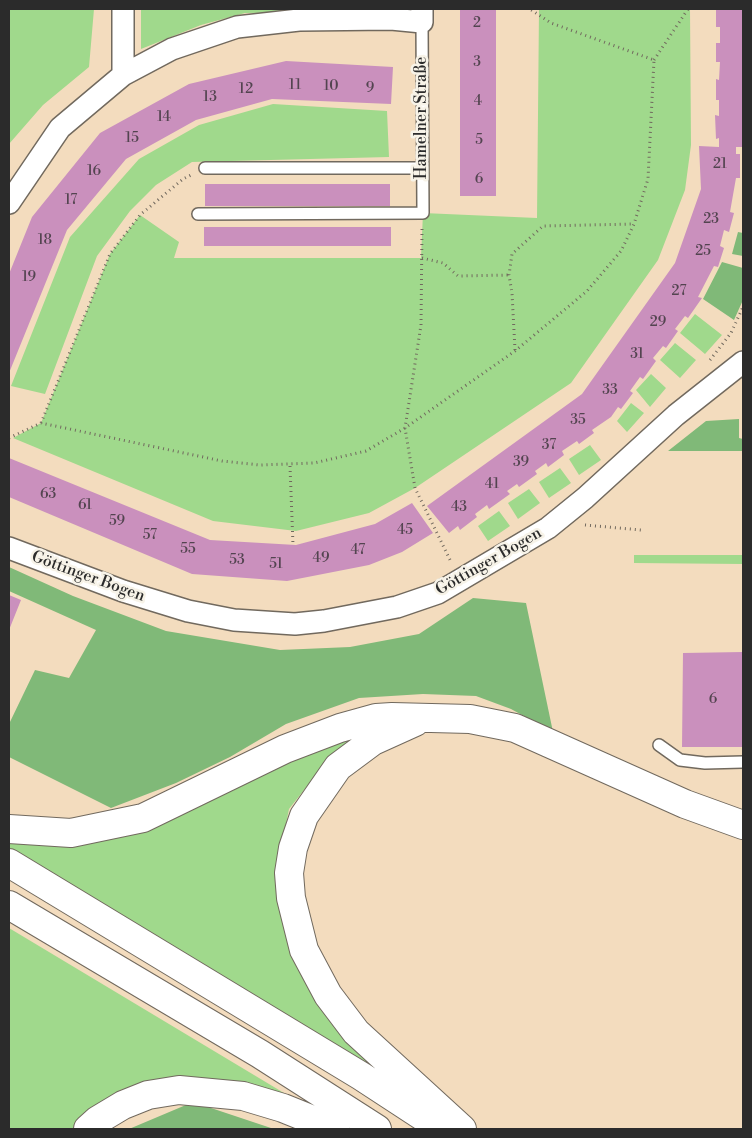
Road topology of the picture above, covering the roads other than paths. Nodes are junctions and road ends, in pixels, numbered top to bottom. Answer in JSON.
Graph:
{"nodes":[{"id":1,"x":123,"y":9,"type":"edge"},
{"id":2,"x":422,"y":15,"type":"edge"},
{"id":3,"x":123,"y":75,"type":"junction"},
{"id":4,"x":205,"y":168,"type":"road end"},
{"id":5,"x":421,"y":168,"type":"junction"},
{"id":6,"x":9,"y":203,"type":"edge"},
{"id":7,"x":198,"y":214,"type":"dead end"},
{"id":8,"x":743,"y":362,"type":"edge"},
{"id":9,"x":9,"y":548,"type":"edge"},
{"id":10,"x":421,"y":719,"type":"junction"},
{"id":11,"x":659,"y":746,"type":"dead end"},
{"id":12,"x":743,"y":762,"type":"edge"},
{"id":13,"x":743,"y":825,"type":"edge"},
{"id":14,"x":9,"y":829,"type":"edge"},
{"id":15,"x":9,"y":863,"type":"edge"},
{"id":16,"x":9,"y":905,"type":"edge"},
{"id":17,"x":88,"y":1129,"type":"edge"},
{"id":18,"x":336,"y":1129,"type":"edge"},
{"id":19,"x":377,"y":1129,"type":"edge"},
{"id":20,"x":442,"y":1129,"type":"edge"},
{"id":21,"x":462,"y":1129,"type":"edge"}],
"edges":[{"from":1,"to":3,"type":"street"},
{"from":2,"to":3,"type":"street","name":"Hamelner Straße"},
{"from":2,"to":5,"type":"lane","name":"Hamelner Straße"},
{"from":3,"to":6,"type":"street","name":"Hamelner Straße"},
{"from":4,"to":5,"type":"lane"},
{"from":5,"to":7,"type":"lane","name":"Hamelner Straße"},
{"from":8,"to":9,"type":"street","name":"Göttinger Bogen"},
{"from":10,"to":13,"type":"highway"},
{"from":10,"to":14,"type":"highway"},
{"from":10,"to":21,"type":"highway"},
{"from":11,"to":12,"type":"lane"},
{"from":15,"to":20,"type":"highway"},
{"from":16,"to":19,"type":"highway"},
{"from":17,"to":18,"type":"highway"}]}
